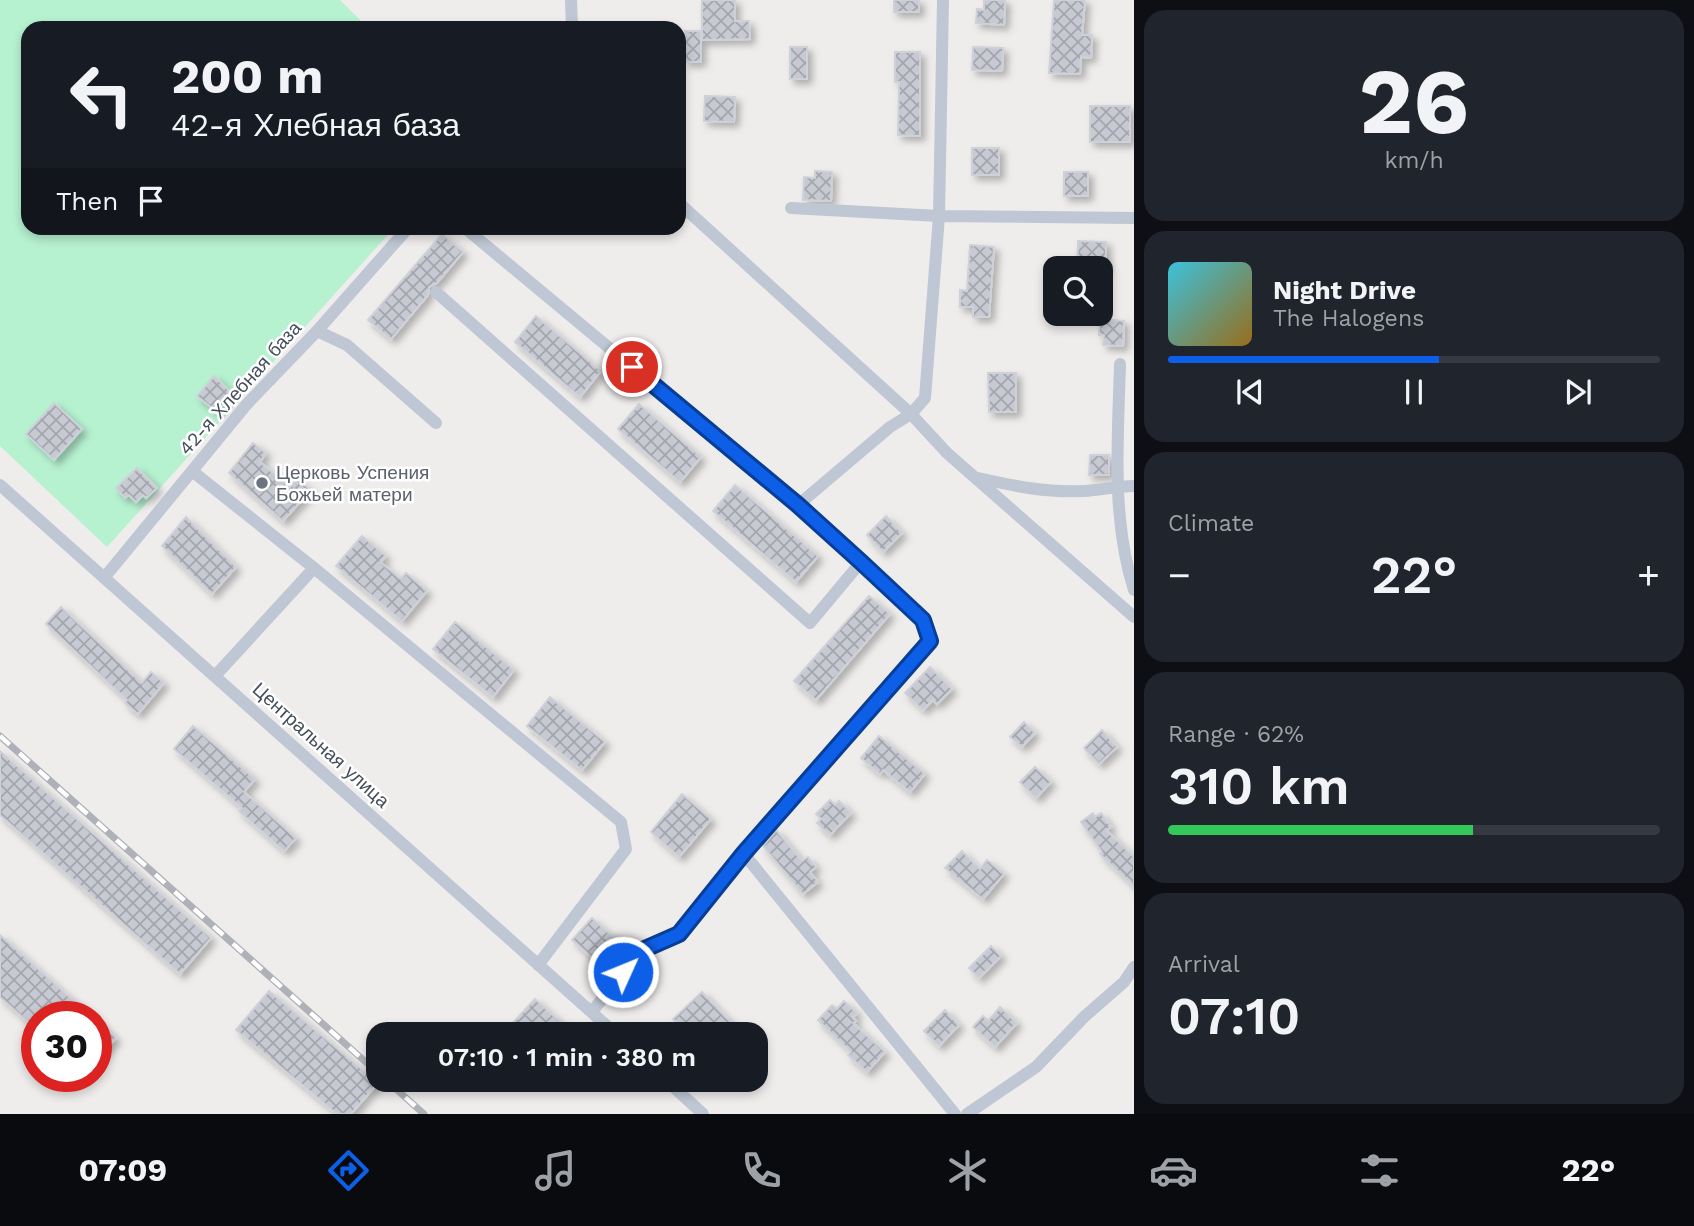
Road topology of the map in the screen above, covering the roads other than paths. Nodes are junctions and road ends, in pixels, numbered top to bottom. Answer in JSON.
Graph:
{"nodes":[{"id":1,"x":571,"y":0,"type":"edge"},
{"id":2,"x":943,"y":0,"type":"edge"},
{"id":3,"x":572,"y":21,"type":"edge"},
{"id":4,"x":791,"y":208,"type":"dead end"},
{"id":5,"x":686,"y":209,"type":"edge"},
{"id":6,"x":939,"y":216,"type":"junction"},
{"id":7,"x":1134,"y":218,"type":"edge"},
{"id":8,"x":402,"y":235,"type":"edge"},
{"id":9,"x":473,"y":235,"type":"edge"},
{"id":10,"x":436,"y":292,"type":"dead end"},
{"id":11,"x":317,"y":331,"type":"junction"},
{"id":12,"x":1120,"y":364,"type":"dead end"},
{"id":13,"x":911,"y":414,"type":"junction"},
{"id":14,"x":436,"y":423,"type":"dead end"},
{"id":15,"x":192,"y":471,"type":"junction"},
{"id":16,"x":978,"y":478,"type":"junction"},
{"id":17,"x":0,"y":485,"type":"edge"},
{"id":18,"x":1117,"y":486,"type":"junction"},
{"id":19,"x":1134,"y":486,"type":"edge"},
{"id":20,"x":798,"y":505,"type":"junction"},
{"id":21,"x":861,"y":562,"type":"junction"},
{"id":22,"x":314,"y":568,"type":"junction"},
{"id":23,"x":104,"y":578,"type":"junction"},
{"id":24,"x":1134,"y":590,"type":"edge"},
{"id":25,"x":1134,"y":617,"type":"edge"},
{"id":26,"x":215,"y":676,"type":"junction"},
{"id":27,"x":744,"y":853,"type":"junction"},
{"id":28,"x":538,"y":965,"type":"junction"},
{"id":29,"x":1134,"y":967,"type":"edge"},
{"id":30,"x":592,"y":1012,"type":"junction"},
{"id":31,"x":603,"y":1022,"type":"edge"},
{"id":32,"x":679,"y":1092,"type":"edge"},
{"id":33,"x":704,"y":1114,"type":"edge"},
{"id":34,"x":955,"y":1114,"type":"edge"},
{"id":35,"x":967,"y":1114,"type":"edge"}],
"edges":[{"from":1,"to":3,"type":"street"},
{"from":2,"to":6,"type":"street"},
{"from":4,"to":6,"type":"street"},
{"from":5,"to":13,"type":"street"},
{"from":6,"to":7,"type":"street"},
{"from":6,"to":13,"type":"street"},
{"from":8,"to":11,"type":"street","name":"42-я Хлебная база"},
{"from":9,"to":20,"type":"street"},
{"from":10,"to":21,"type":"street"},
{"from":11,"to":14,"type":"street"},
{"from":11,"to":15,"type":"street","name":"42-я Хлебная база"},
{"from":12,"to":18,"type":"street"},
{"from":13,"to":16,"type":"street"},
{"from":13,"to":20,"type":"street"},
{"from":15,"to":22,"type":"street"},
{"from":15,"to":23,"type":"street","name":"42-я Хлебная база"},
{"from":16,"to":18,"type":"street"},
{"from":16,"to":25,"type":"street"},
{"from":17,"to":23,"type":"street","name":"Центральная улица"},
{"from":18,"to":19,"type":"street"},
{"from":18,"to":24,"type":"street"},
{"from":20,"to":21,"type":"street"},
{"from":21,"to":27,"type":"street"},
{"from":22,"to":26,"type":"street"},
{"from":22,"to":28,"type":"street"},
{"from":23,"to":26,"type":"street","name":"Центральная улица"},
{"from":26,"to":28,"type":"street","name":"Центральная улица"},
{"from":27,"to":30,"type":"street"},
{"from":27,"to":34,"type":"street"},
{"from":28,"to":30,"type":"street","name":"Центральная улица"},
{"from":29,"to":35,"type":"street"},
{"from":30,"to":31,"type":"street","name":"Центральная улица"},
{"from":32,"to":33,"type":"street"}]}
